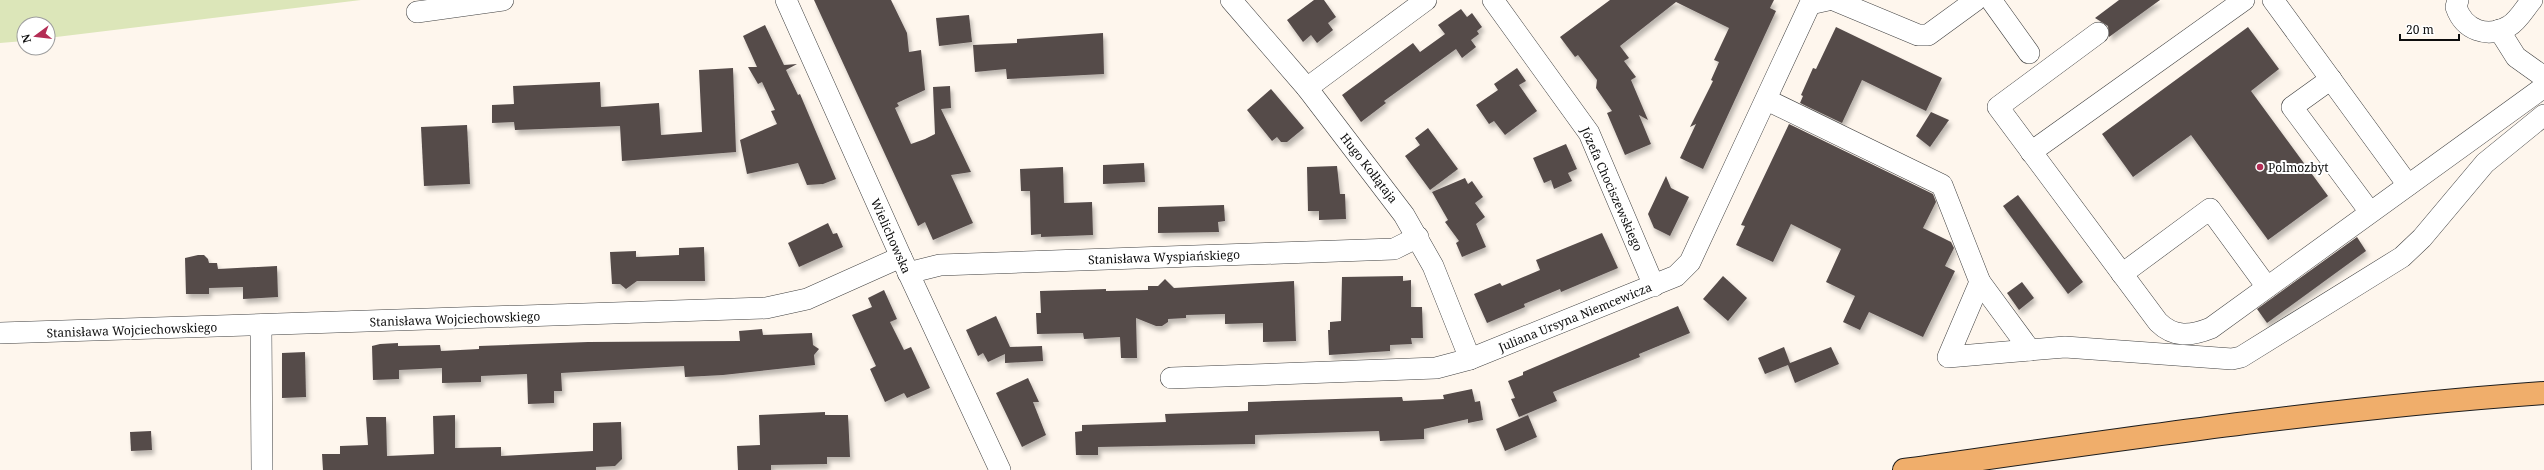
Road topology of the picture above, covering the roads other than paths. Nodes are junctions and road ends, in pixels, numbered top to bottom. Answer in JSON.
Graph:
{"nodes":[{"id":1,"x":503,"y":0,"type":"edge"},
{"id":2,"x":786,"y":0,"type":"edge"},
{"id":3,"x":1231,"y":0,"type":"edge"},
{"id":4,"x":1426,"y":0,"type":"edge"},
{"id":5,"x":1493,"y":0,"type":"edge"},
{"id":6,"x":1834,"y":0,"type":"edge"},
{"id":7,"x":1976,"y":0,"type":"edge"},
{"id":8,"x":1991,"y":0,"type":"edge"},
{"id":9,"x":2244,"y":0,"type":"edge"},
{"id":10,"x":2273,"y":0,"type":"edge"},
{"id":11,"x":2458,"y":0,"type":"edge"},
{"id":12,"x":2532,"y":0,"type":"edge"},
{"id":13,"x":1819,"y":2,"type":"edge"},
{"id":14,"x":417,"y":12,"type":"dead end"},
{"id":15,"x":2499,"y":30,"type":"junction"},
{"id":16,"x":2098,"y":33,"type":"dead end"},
{"id":17,"x":2030,"y":53,"type":"dead end"},
{"id":18,"x":2544,"y":77,"type":"edge"},
{"id":19,"x":2331,"y":79,"type":"junction"},
{"id":20,"x":2544,"y":87,"type":"edge"},
{"id":21,"x":1307,"y":88,"type":"junction"},
{"id":22,"x":1767,"y":100,"type":"junction"},
{"id":23,"x":2544,"y":115,"type":"edge"},
{"id":24,"x":2031,"y":152,"type":"junction"},
{"id":25,"x":2408,"y":185,"type":"junction"},
{"id":26,"x":2370,"y":212,"type":"junction"},
{"id":27,"x":1418,"y":237,"type":"junction"},
{"id":28,"x":904,"y":265,"type":"junction"},
{"id":29,"x":2122,"y":274,"type":"junction"},
{"id":30,"x":1980,"y":282,"type":"junction"},
{"id":31,"x":1654,"y":286,"type":"junction"},
{"id":32,"x":2267,"y":288,"type":"junction"},
{"id":33,"x":261,"y":326,"type":"junction"},
{"id":34,"x":0,"y":333,"type":"edge"},
{"id":35,"x":2030,"y":350,"type":"junction"},
{"id":36,"x":1470,"y":359,"type":"junction"},
{"id":37,"x":1171,"y":378,"type":"dead end"},
{"id":38,"x":2544,"y":393,"type":"edge"},
{"id":39,"x":262,"y":470,"type":"edge"},
{"id":40,"x":1000,"y":470,"type":"edge"},
{"id":41,"x":1904,"y":470,"type":"edge"}],
"edges":[{"from":1,"to":14,"type":"street"},
{"from":2,"to":28,"type":"street","name":"Wielichowska"},
{"from":3,"to":21,"type":"street","name":"Hugo Kołłątaja"},
{"from":4,"to":21,"type":"street"},
{"from":5,"to":31,"type":"street","name":"Józefa Chociszewskiego"},
{"from":6,"to":7,"type":"street"},
{"from":8,"to":17,"type":"street"},
{"from":9,"to":24,"type":"street"},
{"from":10,"to":19,"type":"street"},
{"from":11,"to":15,"type":"street"},
{"from":12,"to":15,"type":"street"},
{"from":13,"to":22,"type":"street","name":"Juliana Ursyna Niemcewicza"},
{"from":15,"to":18,"type":"street"},
{"from":16,"to":24,"type":"street"},
{"from":19,"to":25,"type":"street"},
{"from":19,"to":26,"type":"street"},
{"from":20,"to":25,"type":"street"},
{"from":21,"to":27,"type":"street","name":"Hugo Kołłątaja"},
{"from":22,"to":30,"type":"street"},
{"from":22,"to":31,"type":"street","name":"Juliana Ursyna Niemcewicza"},
{"from":23,"to":35,"type":"street"},
{"from":24,"to":29,"type":"street"},
{"from":25,"to":26,"type":"street"},
{"from":26,"to":32,"type":"street"},
{"from":27,"to":28,"type":"street","name":"Stanisława Wyspiańskiego"},
{"from":27,"to":36,"type":"street","name":"Hugo Kołłątaja"},
{"from":28,"to":33,"type":"street","name":"Stanisława Wojciechowskiego"},
{"from":28,"to":40,"type":"street","name":"Wielichowska"},
{"from":29,"to":32,"type":"street"},
{"from":29,"to":32,"type":"street"},
{"from":30,"to":35,"type":"street"},
{"from":30,"to":35,"type":"street"},
{"from":31,"to":36,"type":"street","name":"Juliana Ursyna Niemcewicza"},
{"from":33,"to":34,"type":"street","name":"Stanisława Wojciechowskiego"},
{"from":33,"to":39,"type":"street"},
{"from":36,"to":37,"type":"street","name":"Juliana Ursyna Niemcewicza"},
{"from":38,"to":41,"type":"main road"}]}
